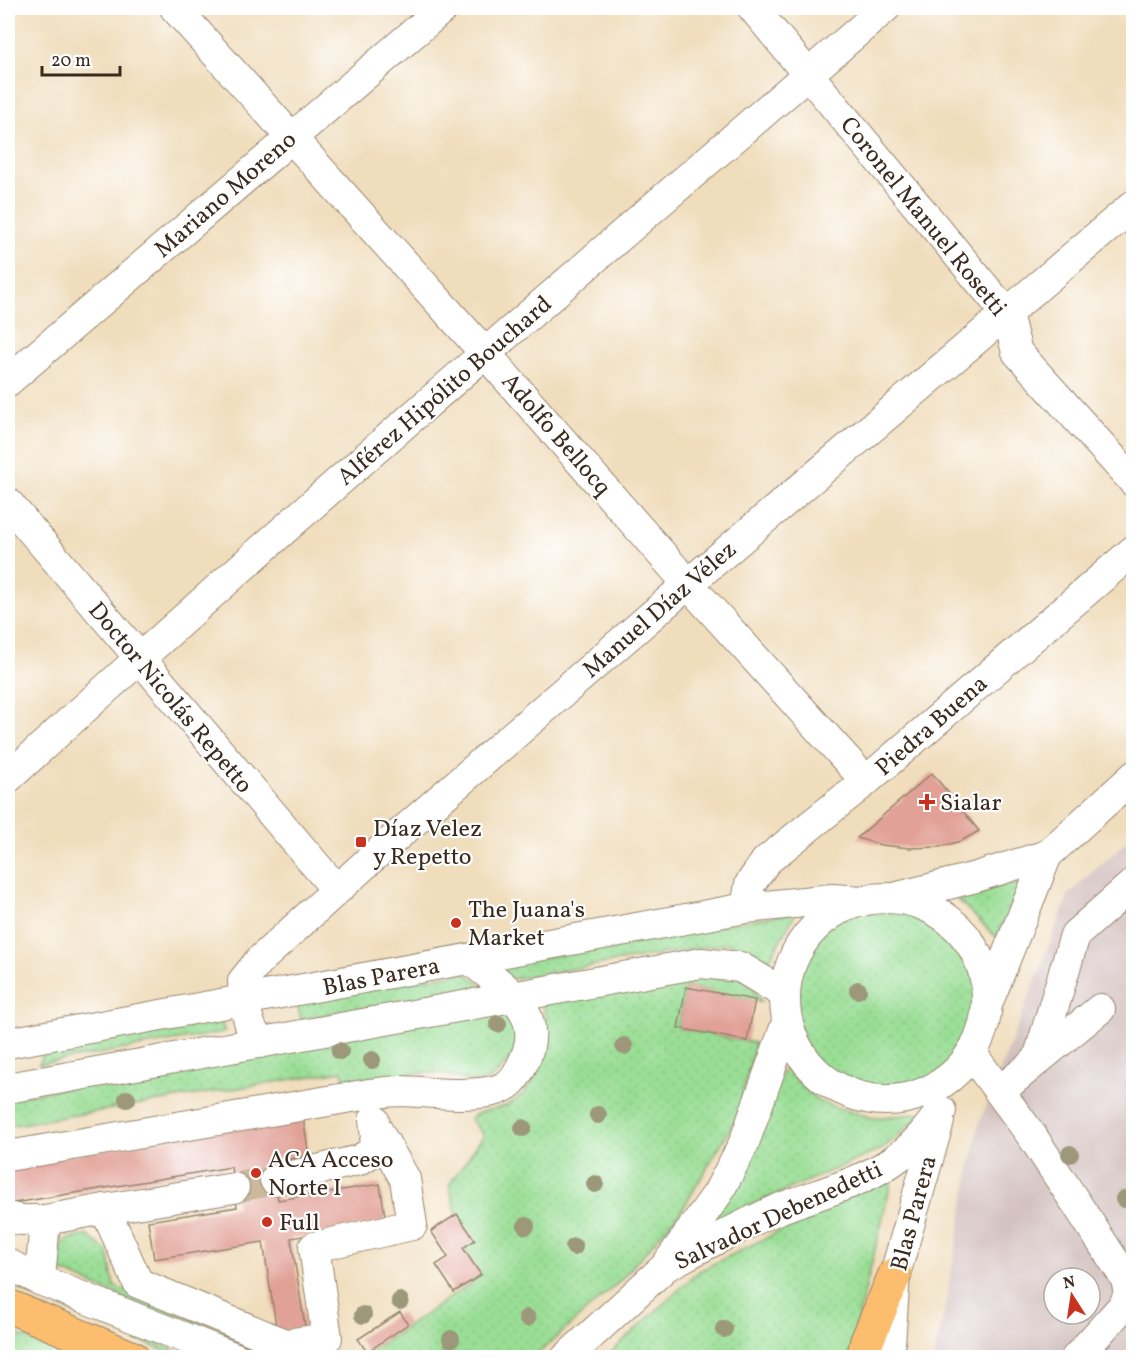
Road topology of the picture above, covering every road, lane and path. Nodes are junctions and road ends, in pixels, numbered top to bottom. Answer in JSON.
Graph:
{"nodes":[{"id":1,"x":175,"y":8,"type":"edge"},
{"id":2,"x":443,"y":8,"type":"edge"},
{"id":3,"x":753,"y":8,"type":"edge"},
{"id":4,"x":885,"y":8,"type":"edge"},
{"id":5,"x":808,"y":74,"type":"junction"},
{"id":6,"x":291,"y":138,"type":"junction"},
{"id":7,"x":1134,"y":205,"type":"edge"},
{"id":8,"x":1007,"y":314,"type":"junction"},
{"id":9,"x":485,"y":353,"type":"junction"},
{"id":10,"x":8,"y":381,"type":"edge"},
{"id":11,"x":1134,"y":482,"type":"edge"},
{"id":12,"x":8,"y":503,"type":"edge"},
{"id":13,"x":1134,"y":550,"type":"edge"},
{"id":14,"x":688,"y":584,"type":"junction"},
{"id":15,"x":138,"y":658,"type":"junction"},
{"id":16,"x":1134,"y":776,"type":"edge"},
{"id":17,"x":8,"y":777,"type":"edge"},
{"id":18,"x":866,"y":781,"type":"junction"},
{"id":19,"x":1047,"y":855,"type":"junction"},
{"id":20,"x":1134,"y":883,"type":"edge"},
{"id":21,"x":336,"y":889,"type":"junction"},
{"id":22,"x":892,"y":898,"type":"junction"},
{"id":23,"x":862,"y":901,"type":"junction"},
{"id":24,"x":746,"y":908,"type":"junction"},
{"id":25,"x":469,"y":959,"type":"junction"},
{"id":26,"x":515,"y":997,"type":"junction"},
{"id":27,"x":244,"y":1002,"type":"junction"},
{"id":28,"x":987,"y":1005,"type":"junction"},
{"id":29,"x":786,"y":1008,"type":"junction"},
{"id":30,"x":1100,"y":1009,"type":"dead end"},
{"id":31,"x":19,"y":1042,"type":"edge"},
{"id":32,"x":259,"y":1043,"type":"junction"},
{"id":33,"x":1038,"y":1059,"type":"junction"},
{"id":34,"x":963,"y":1063,"type":"junction"},
{"id":35,"x":8,"y":1073,"type":"edge"},
{"id":36,"x":8,"y":1088,"type":"edge"},
{"id":37,"x":1000,"y":1091,"type":"junction"},
{"id":38,"x":369,"y":1094,"type":"junction"},
{"id":39,"x":941,"y":1112,"type":"junction"},
{"id":40,"x":375,"y":1126,"type":"junction"},
{"id":41,"x":8,"y":1156,"type":"edge"},
{"id":42,"x":275,"y":1180,"type":"tunnel mouth"},
{"id":43,"x":234,"y":1188,"type":"tunnel mouth"},
{"id":44,"x":105,"y":1209,"type":"junction"},
{"id":45,"x":8,"y":1217,"type":"edge"},
{"id":46,"x":45,"y":1220,"type":"junction"},
{"id":47,"x":8,"y":1264,"type":"edge"},
{"id":48,"x":665,"y":1267,"type":"junction"},
{"id":49,"x":895,"y":1274,"type":"junction"},
{"id":50,"x":39,"y":1281,"type":"junction"},
{"id":51,"x":8,"y":1306,"type":"edge"},
{"id":52,"x":133,"y":1358,"type":"edge"},
{"id":53,"x":235,"y":1358,"type":"edge"},
{"id":54,"x":566,"y":1358,"type":"edge"},
{"id":55,"x":863,"y":1358,"type":"edge"},
{"id":56,"x":889,"y":1358,"type":"edge"},
{"id":57,"x":1076,"y":1358,"type":"edge"}],
"edges":[{"from":1,"to":6,"type":"street","name":"Adolfo Bellocq"},
{"from":2,"to":6,"type":"street","name":"Mariano Moreno"},
{"from":3,"to":5,"type":"street","name":"Coronel Manuel Rosetti"},
{"from":4,"to":5,"type":"street","name":"Alférez Hipólito Bouchard"},
{"from":5,"to":8,"type":"street","name":"Coronel Manuel Rosetti"},
{"from":5,"to":9,"type":"street","name":"Alférez Hipólito Bouchard"},
{"from":6,"to":9,"type":"street","name":"Adolfo Bellocq"},
{"from":6,"to":10,"type":"street","name":"Mariano Moreno"},
{"from":7,"to":8,"type":"street","name":"Manuel Díaz Vélez"},
{"from":8,"to":11,"type":"street","name":"Coronel Manuel Rosetti"},
{"from":8,"to":14,"type":"street","name":"Manuel Díaz Vélez"},
{"from":9,"to":14,"type":"street","name":"Adolfo Bellocq"},
{"from":9,"to":15,"type":"street","name":"Alférez Hipólito Bouchard"},
{"from":12,"to":15,"type":"street","name":"Doctor Nicolás Repetto"},
{"from":13,"to":18,"type":"street","name":"Piedra Buena"},
{"from":14,"to":18,"type":"street","name":"Adolfo Bellocq"},
{"from":14,"to":21,"type":"street","name":"Manuel Díaz Vélez"},
{"from":15,"to":17,"type":"street","name":"Alférez Hipólito Bouchard"},
{"from":15,"to":21,"type":"street","name":"Doctor Nicolás Repetto"},
{"from":16,"to":19,"type":"street"},
{"from":18,"to":24,"type":"street","name":"Piedra Buena"},
{"from":19,"to":22,"type":"street"},
{"from":19,"to":28,"type":"street"},
{"from":20,"to":33,"type":"street"},
{"from":21,"to":27,"type":"street","name":"Manuel Díaz Vélez"},
{"from":22,"to":23,"type":"street"},
{"from":22,"to":28,"type":"street"},
{"from":23,"to":24,"type":"street","name":"Blas Parera"},
{"from":23,"to":29,"type":"street"},
{"from":24,"to":25,"type":"street","name":"Blas Parera"},
{"from":25,"to":26,"type":"street"},
{"from":25,"to":27,"type":"street","name":"Blas Parera"},
{"from":26,"to":29,"type":"street","name":"Blas Parera"},
{"from":26,"to":32,"type":"street","name":"Blas Parera"},
{"from":26,"to":38,"type":"street"},
{"from":27,"to":31,"type":"street","name":"Blas Parera"},
{"from":27,"to":32,"type":"street","name":"Manuel Díaz Vélez"},
{"from":28,"to":34,"type":"street"},
{"from":29,"to":34,"type":"street"},
{"from":29,"to":48,"type":"street","name":"Salvador Debenedetti"},
{"from":30,"to":33,"type":"street"},
{"from":31,"to":35,"type":"street"},
{"from":32,"to":36,"type":"street","name":"Blas Parera"},
{"from":33,"to":37,"type":"street"},
{"from":34,"to":37,"type":"street"},
{"from":34,"to":39,"type":"street","name":"Blas Parera"},
{"from":37,"to":57,"type":"street"},
{"from":38,"to":40,"type":"street"},
{"from":38,"to":41,"type":"street"},
{"from":39,"to":48,"type":"street","name":"Salvador Debenedetti"},
{"from":39,"to":49,"type":"street","name":"Blas Parera"},
{"from":40,"to":42,"type":"street"},
{"from":40,"to":44,"type":"street"},
{"from":43,"to":44,"type":"street"},
{"from":44,"to":46,"type":"street"},
{"from":45,"to":46,"type":"street"},
{"from":46,"to":50,"type":"street"},
{"from":47,"to":50,"type":"street"},
{"from":48,"to":54,"type":"street","name":"Salvador Debenedetti"},
{"from":49,"to":55,"type":"highway"},
{"from":49,"to":56,"type":"street","name":"Blas Parera"},
{"from":50,"to":53,"type":"street"},
{"from":51,"to":52,"type":"highway"}]}
